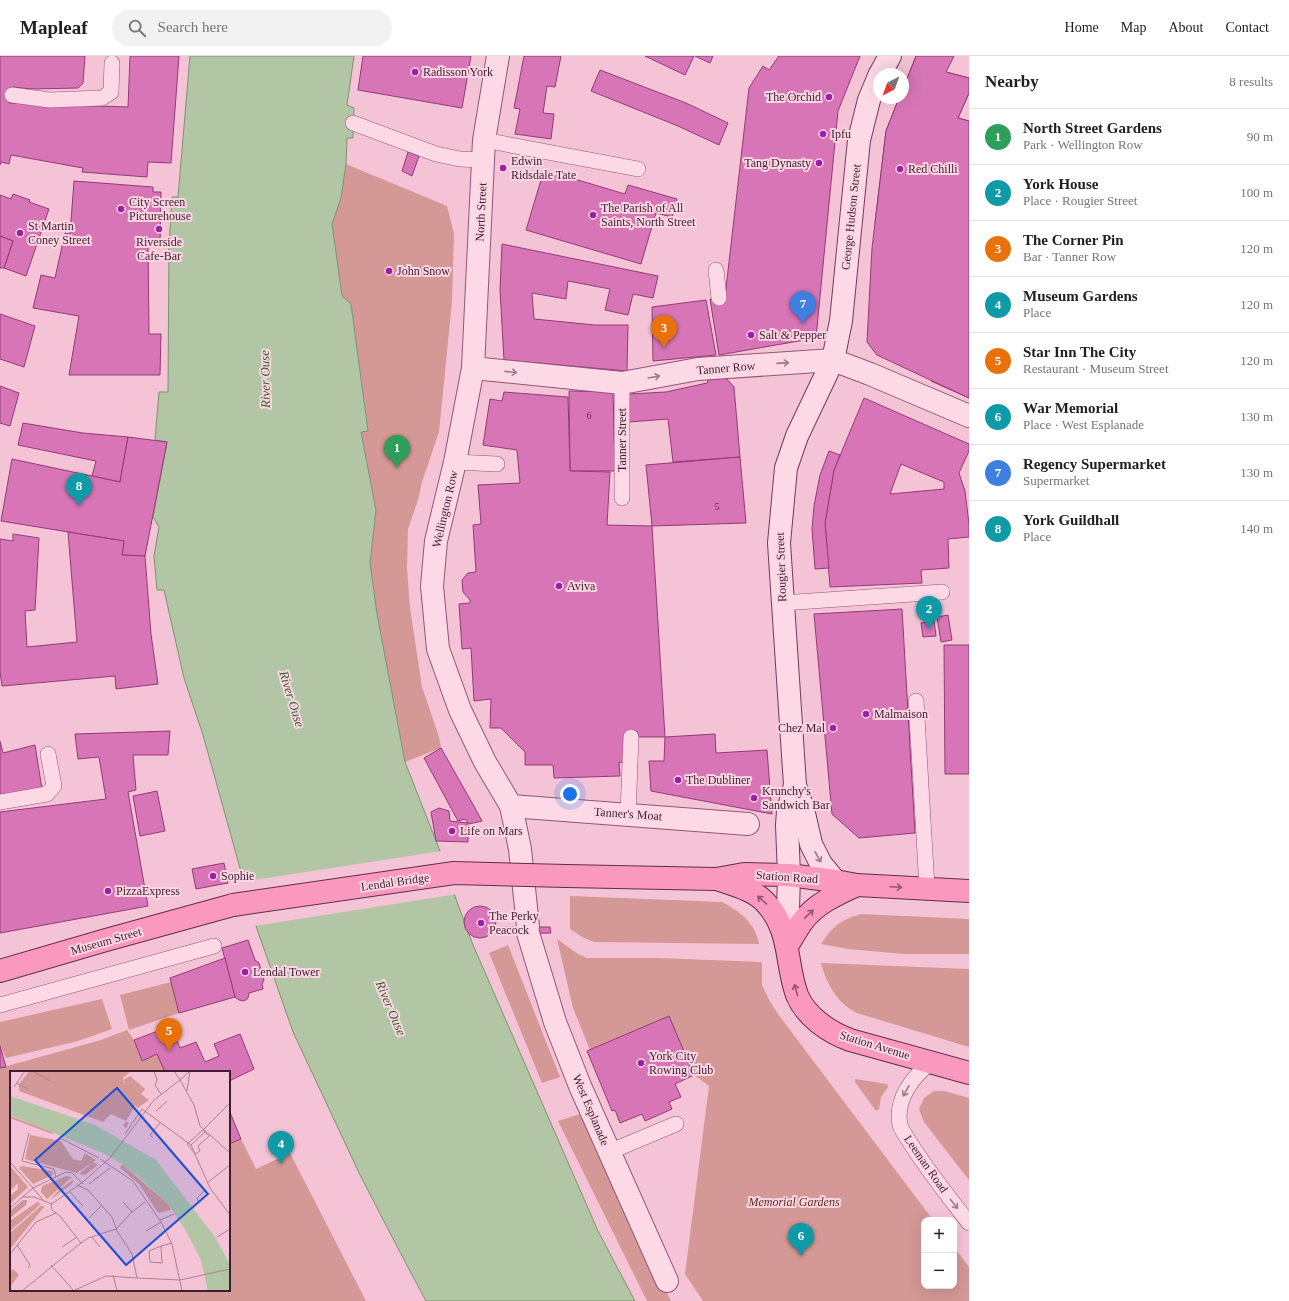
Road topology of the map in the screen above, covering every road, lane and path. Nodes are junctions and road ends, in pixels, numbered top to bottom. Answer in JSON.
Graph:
{"nodes":[{"id":1,"x":498,"y":56,"type":"edge"},
{"id":2,"x":890,"y":56,"type":"edge"},
{"id":3,"x":112,"y":63,"type":"dead end"},
{"id":4,"x":883,"y":68,"type":"edge"},
{"id":5,"x":873,"y":92,"type":"edge"},
{"id":6,"x":12,"y":95,"type":"dead end"},
{"id":7,"x":353,"y":123,"type":"dead end"},
{"id":8,"x":483,"y":150,"type":"junction"},
{"id":9,"x":638,"y":169,"type":"dead end"},
{"id":10,"x":716,"y":270,"type":"dead end"},
{"id":11,"x":719,"y":298,"type":"dead end"},
{"id":12,"x":833,"y":360,"type":"junction"},
{"id":13,"x":473,"y":368,"type":"junction"},
{"id":14,"x":622,"y":383,"type":"junction"},
{"id":15,"x":969,"y":416,"type":"edge"},
{"id":16,"x":455,"y":462,"type":"junction"},
{"id":17,"x":497,"y":464,"type":"dead end"},
{"id":18,"x":622,"y":498,"type":"dead end"},
{"id":19,"x":942,"y":592,"type":"dead end"},
{"id":20,"x":782,"y":603,"type":"junction"},
{"id":21,"x":916,"y":701,"type":"dead end"},
{"id":22,"x":631,"y":737,"type":"dead end"},
{"id":23,"x":48,"y":754,"type":"dead end"},
{"id":24,"x":795,"y":784,"type":"junction"},
{"id":25,"x":0,"y":802,"type":"edge"},
{"id":26,"x":511,"y":806,"type":"junction"},
{"id":27,"x":628,"y":814,"type":"junction"},
{"id":28,"x":748,"y":824,"type":"dead end"},
{"id":29,"x":580,"y":875,"type":"joint"},
{"id":30,"x":789,"y":875,"type":"junction"},
{"id":31,"x":716,"y":879,"type":"junction"},
{"id":32,"x":835,"y":880,"type":"junction"},
{"id":33,"x":857,"y":885,"type":"junction"},
{"id":34,"x":927,"y":888,"type":"junction"},
{"id":35,"x":969,"y":891,"type":"edge"},
{"id":36,"x":212,"y":912,"type":"joint"},
{"id":37,"x":214,"y":946,"type":"dead end"},
{"id":38,"x":787,"y":946,"type":"junction"},
{"id":39,"x":0,"y":971,"type":"edge"},
{"id":40,"x":0,"y":1005,"type":"edge"},
{"id":41,"x":931,"y":1062,"type":"junction"},
{"id":42,"x":969,"y":1073,"type":"edge"},
{"id":43,"x":676,"y":1124,"type":"dead end"},
{"id":44,"x":609,"y":1152,"type":"junction"},
{"id":45,"x":969,"y":1223,"type":"edge"},
{"id":46,"x":667,"y":1281,"type":"dead end"}],
"edges":[{"from":1,"to":8,"type":"street","name":"North Street"},
{"from":2,"to":4,"type":"street","name":"George Hudson Street"},
{"from":3,"to":6,"type":"lane"},
{"from":5,"to":12,"type":"street","name":"George Hudson Street"},
{"from":7,"to":8,"type":"lane"},
{"from":8,"to":9,"type":"lane"},
{"from":8,"to":13,"type":"street","name":"North Street"},
{"from":10,"to":11,"type":"lane"},
{"from":14,"to":12,"type":"street","name":"Tanner Row","one_way":true},
{"from":12,"to":15,"type":"street","name":"Tanner Row"},
{"from":12,"to":20,"type":"street","name":"Rougier Street"},
{"from":13,"to":14,"type":"street","name":"Tanner Row","one_way":true},
{"from":13,"to":16,"type":"street","name":"Wellington Row"},
{"from":14,"to":18,"type":"lane","name":"Tanner Street"},
{"from":16,"to":17,"type":"lane"},
{"from":16,"to":26,"type":"street","name":"Wellington Row"},
{"from":19,"to":20,"type":"lane"},
{"from":20,"to":24,"type":"street","name":"Rougier Street"},
{"from":21,"to":34,"type":"lane"},
{"from":22,"to":27,"type":"lane"},
{"from":23,"to":25,"type":"lane"},
{"from":24,"to":30,"type":"street","name":"Rougier Street"},
{"from":24,"to":32,"type":"street","name":"Rougier Street","one_way":true},
{"from":26,"to":27,"type":"street","name":"Tanner's Moat"},
{"from":26,"to":44,"type":"street","name":"West Esplanade"},
{"from":27,"to":28,"type":"street","name":"Tanner's Moat"},
{"from":29,"to":31,"type":"main road","name":"Station Road"},
{"from":29,"to":36,"type":"main road","name":"Lendal Bridge","bridge":true},
{"from":30,"to":31,"type":"main road","name":"Station Road"},
{"from":30,"to":32,"type":"main road","name":"Station Road"},
{"from":30,"to":38,"type":"street","name":"Rougier Street"},
{"from":38,"to":31,"type":"main road","name":"Station Road","one_way":true},
{"from":32,"to":33,"type":"main road","name":"Station Road"},
{"from":33,"to":34,"type":"main road","name":"Station Road","one_way":true},
{"from":38,"to":33,"type":"main road","name":"Station Road","one_way":true},
{"from":34,"to":35,"type":"main road","name":"Station Road"},
{"from":36,"to":39,"type":"main road","name":"Museum Street"},
{"from":37,"to":40,"type":"lane"},
{"from":41,"to":38,"type":"main road","name":"Station Avenue","one_way":true},
{"from":41,"to":42,"type":"main road","name":"Station Avenue"},
{"from":41,"to":45,"type":"lane","name":"Leeman Road","one_way":true},
{"from":43,"to":44,"type":"lane"},
{"from":44,"to":46,"type":"street","name":"West Esplanade"}]}
